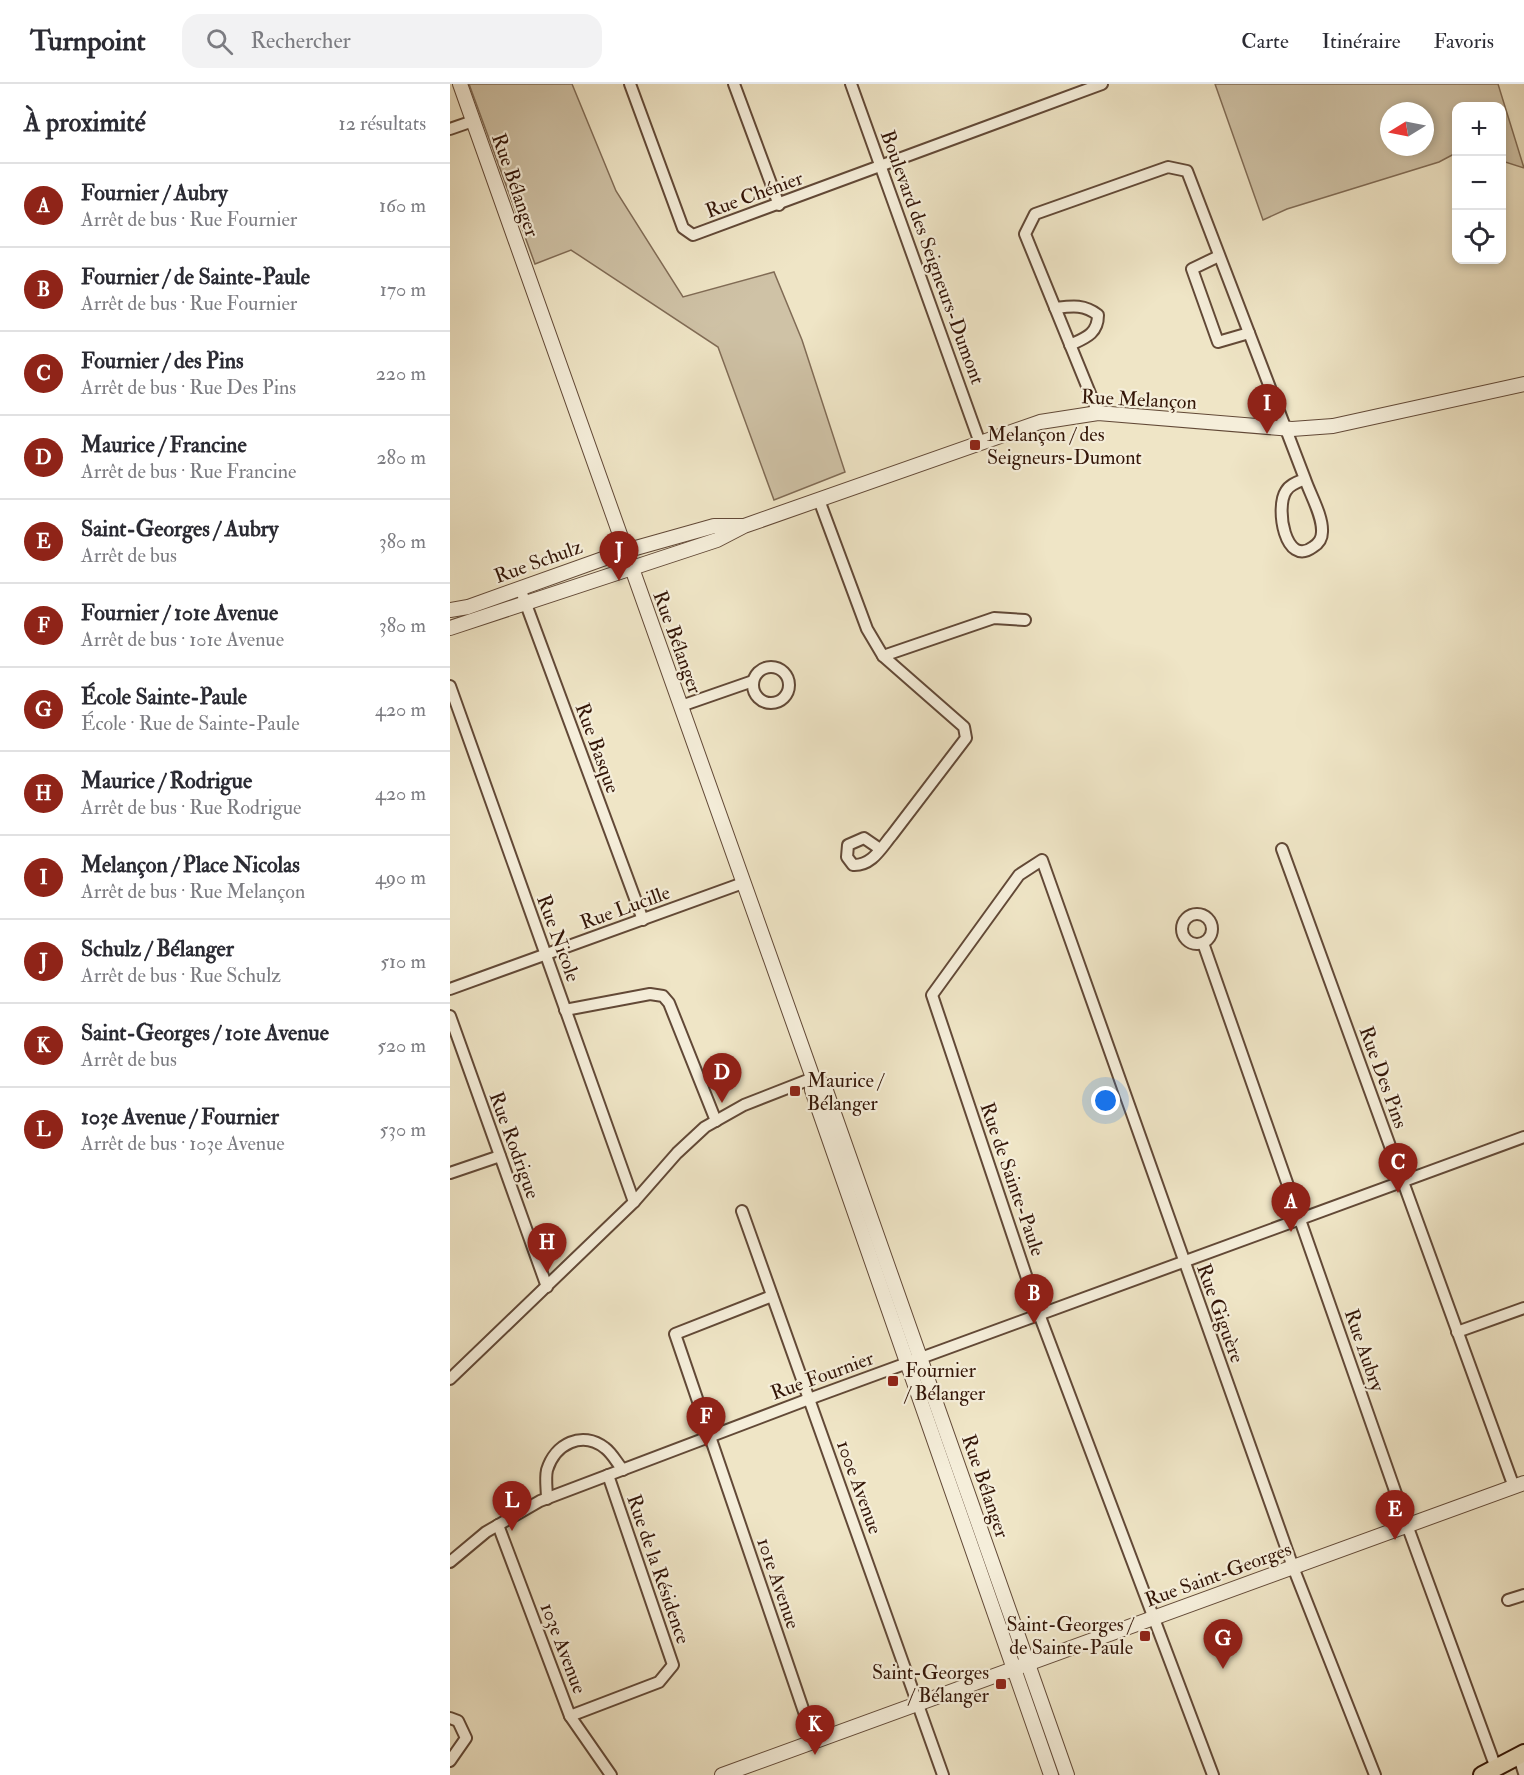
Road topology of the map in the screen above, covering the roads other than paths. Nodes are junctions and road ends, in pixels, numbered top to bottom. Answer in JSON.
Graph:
{"nodes":[{"id":1,"x":460,"y":84,"type":"edge"},
{"id":2,"x":630,"y":84,"type":"edge"},
{"id":3,"x":734,"y":84,"type":"edge"},
{"id":4,"x":851,"y":84,"type":"edge"},
{"id":5,"x":1102,"y":84,"type":"edge"},
{"id":6,"x":473,"y":122,"type":"junction"},
{"id":7,"x":450,"y":129,"type":"edge"},
{"id":8,"x":881,"y":166,"type":"junction"},
{"id":9,"x":779,"y":205,"type":"junction"},
{"id":10,"x":1219,"y":256,"type":"junction"},
{"id":11,"x":1055,"y":308,"type":"junction"},
{"id":12,"x":1249,"y":333,"type":"junction"},
{"id":13,"x":1070,"y":345,"type":"junction"},
{"id":14,"x":1524,"y":384,"type":"edge"},
{"id":15,"x":1098,"y":413,"type":"junction"},
{"id":16,"x":1284,"y":428,"type":"junction"},
{"id":17,"x":980,"y":443,"type":"junction"},
{"id":18,"x":1305,"y":479,"type":"junction"},
{"id":19,"x":819,"y":500,"type":"junction"},
{"id":20,"x":744,"y":526,"type":"junction"},
{"id":21,"x":625,"y":551,"type":"junction"},
{"id":22,"x":630,"y":567,"type":"junction"},
{"id":23,"x":520,"y":588,"type":"junction"},
{"id":24,"x":525,"y":604,"type":"junction"},
{"id":25,"x":450,"y":610,"type":"edge"},
{"id":26,"x":1025,"y":620,"type":"dead end"},
{"id":27,"x":450,"y":628,"type":"edge"},
{"id":28,"x":883,"y":656,"type":"junction"},
{"id":29,"x":753,"y":681,"type":"dead end"},
{"id":30,"x":450,"y":686,"type":"edge"},
{"id":31,"x":681,"y":706,"type":"junction"},
{"id":32,"x":880,"y":849,"type":"dead end"},
{"id":33,"x":1282,"y":849,"type":"dead end"},
{"id":34,"x":1042,"y":860,"type":"joint"},
{"id":35,"x":743,"y":883,"type":"junction"},
{"id":36,"x":643,"y":920,"type":"junction"},
{"id":37,"x":1203,"y":943,"type":"dead end"},
{"id":38,"x":546,"y":955,"type":"junction"},
{"id":39,"x":450,"y":989,"type":"edge"},
{"id":40,"x":565,"y":1010,"type":"junction"},
{"id":41,"x":450,"y":1016,"type":"edge"},
{"id":42,"x":813,"y":1078,"type":"junction"},
{"id":43,"x":716,"y":1121,"type":"junction"},
{"id":44,"x":1524,"y":1137,"type":"edge"},
{"id":45,"x":500,"y":1156,"type":"junction"},
{"id":46,"x":450,"y":1173,"type":"edge"},
{"id":47,"x":1402,"y":1182,"type":"junction"},
{"id":48,"x":634,"y":1203,"type":"junction"},
{"id":49,"x":742,"y":1211,"type":"dead end"},
{"id":50,"x":1300,"y":1219,"type":"junction"},
{"id":51,"x":1184,"y":1262,"type":"junction"},
{"id":52,"x":547,"y":1287,"type":"junction"},
{"id":53,"x":772,"y":1296,"type":"junction"},
{"id":54,"x":1524,"y":1308,"type":"edge"},
{"id":55,"x":1039,"y":1314,"type":"junction"},
{"id":56,"x":1457,"y":1332,"type":"junction"},
{"id":57,"x":914,"y":1360,"type":"junction"},
{"id":58,"x":450,"y":1380,"type":"edge"},
{"id":59,"x":809,"y":1399,"type":"junction"},
{"id":60,"x":710,"y":1437,"type":"junction"},
{"id":61,"x":622,"y":1470,"type":"junction"},
{"id":62,"x":608,"y":1475,"type":"junction"},
{"id":63,"x":1519,"y":1485,"type":"edge"},
{"id":64,"x":547,"y":1498,"type":"junction"},
{"id":65,"x":965,"y":1507,"type":"junction"},
{"id":66,"x":498,"y":1525,"type":"junction"},
{"id":67,"x":1407,"y":1526,"type":"junction"},
{"id":68,"x":450,"y":1562,"type":"edge"},
{"id":69,"x":1293,"y":1567,"type":"junction"},
{"id":70,"x":1524,"y":1595,"type":"edge"},
{"id":71,"x":1005,"y":1600,"type":"junction"},
{"id":72,"x":1508,"y":1600,"type":"dead end"},
{"id":73,"x":992,"y":1605,"type":"junction"},
{"id":74,"x":1155,"y":1617,"type":"junction"},
{"id":75,"x":1028,"y":1664,"type":"junction"},
{"id":76,"x":1014,"y":1669,"type":"junction"},
{"id":77,"x":918,"y":1704,"type":"junction"},
{"id":78,"x":570,"y":1716,"type":"junction"},
{"id":79,"x":450,"y":1718,"type":"edge"},
{"id":80,"x":813,"y":1742,"type":"junction"},
{"id":81,"x":1521,"y":1755,"type":"edge"},
{"id":82,"x":450,"y":1761,"type":"edge"},
{"id":83,"x":1489,"y":1772,"type":"edge"},
{"id":84,"x":1524,"y":1773,"type":"edge"},
{"id":85,"x":610,"y":1775,"type":"edge"},
{"id":86,"x":722,"y":1775,"type":"edge"},
{"id":87,"x":943,"y":1775,"type":"edge"},
{"id":88,"x":1051,"y":1775,"type":"edge"},
{"id":89,"x":1067,"y":1775,"type":"edge"},
{"id":90,"x":1213,"y":1775,"type":"edge"},
{"id":91,"x":1375,"y":1775,"type":"edge"}],
"edges":[{"from":1,"to":6,"type":"street","name":"Rue Bélanger"},
{"from":2,"to":9,"type":"street","name":"Rue Chénier"},
{"from":3,"to":9,"type":"street"},
{"from":4,"to":8,"type":"street","name":"Boulevard des Seigneurs-Dumont"},
{"from":5,"to":8,"type":"street","name":"Rue Chénier"},
{"from":6,"to":7,"type":"street"},
{"from":6,"to":21,"type":"street","name":"Rue Bélanger"},
{"from":8,"to":9,"type":"street","name":"Rue Chénier"},
{"from":8,"to":17,"type":"street","name":"Boulevard des Seigneurs-Dumont"},
{"from":10,"to":11,"type":"street"},
{"from":10,"to":12,"type":"street"},
{"from":10,"to":12,"type":"street"},
{"from":11,"to":13,"type":"street"},
{"from":11,"to":13,"type":"street"},
{"from":12,"to":16,"type":"street"},
{"from":13,"to":15,"type":"street"},
{"from":14,"to":16,"type":"street","name":"Rue Melançon"},
{"from":15,"to":16,"type":"street","name":"Rue Melançon"},
{"from":15,"to":17,"type":"street","name":"Rue Melançon"},
{"from":16,"to":18,"type":"street"},
{"from":17,"to":19,"type":"street","name":"Rue Melançon"},
{"from":18,"to":18,"type":"street"},
{"from":19,"to":20,"type":"street","name":"Rue Melançon"},
{"from":19,"to":28,"type":"street"},
{"from":20,"to":21,"type":"street","name":"Rue Schulz"},
{"from":20,"to":22,"type":"street","name":"Rue Melançon"},
{"from":21,"to":22,"type":"street","name":"Rue Bélanger"},
{"from":21,"to":23,"type":"street","name":"Rue Schulz"},
{"from":22,"to":24,"type":"street","name":"Rue Schulz"},
{"from":22,"to":31,"type":"street","name":"Rue Bélanger"},
{"from":23,"to":24,"type":"street","name":"Rue Basque"},
{"from":23,"to":25,"type":"street","name":"Rue Schulz"},
{"from":24,"to":27,"type":"street","name":"Rue Schulz"},
{"from":24,"to":36,"type":"street","name":"Rue Basque"},
{"from":26,"to":28,"type":"street"},
{"from":28,"to":32,"type":"street"},
{"from":29,"to":31,"type":"street"},
{"from":30,"to":38,"type":"street","name":"Rue Nicole"},
{"from":31,"to":35,"type":"street","name":"Rue Bélanger"},
{"from":33,"to":47,"type":"street","name":"Rue Des Pins"},
{"from":34,"to":51,"type":"street","name":"Rue Giguère"},
{"from":34,"to":55,"type":"street","name":"Rue de Sainte-Paule"},
{"from":35,"to":36,"type":"street","name":"Rue Lucille"},
{"from":35,"to":42,"type":"street","name":"Rue Bélanger"},
{"from":36,"to":38,"type":"street","name":"Rue Lucille"},
{"from":37,"to":50,"type":"street","name":"Rue Aubry"},
{"from":38,"to":39,"type":"street","name":"Rue Lucille"},
{"from":38,"to":40,"type":"street","name":"Rue Nicole"},
{"from":40,"to":43,"type":"street"},
{"from":40,"to":48,"type":"street","name":"Rue Nicole"},
{"from":41,"to":45,"type":"street","name":"Rue Rodrigue"},
{"from":42,"to":43,"type":"street"},
{"from":42,"to":57,"type":"street","name":"Rue Bélanger"},
{"from":43,"to":48,"type":"street"},
{"from":44,"to":47,"type":"street","name":"Rue Fournier"},
{"from":45,"to":46,"type":"street"},
{"from":45,"to":52,"type":"street","name":"Rue Rodrigue"},
{"from":47,"to":50,"type":"street","name":"Rue Fournier"},
{"from":47,"to":56,"type":"street","name":"Rue Des Pins"},
{"from":48,"to":52,"type":"street"},
{"from":49,"to":53,"type":"street","name":"100e Avenue"},
{"from":50,"to":51,"type":"street","name":"Rue Fournier"},
{"from":50,"to":67,"type":"street","name":"Rue Aubry"},
{"from":51,"to":55,"type":"street","name":"Rue Fournier"},
{"from":51,"to":69,"type":"street","name":"Rue Giguère"},
{"from":52,"to":58,"type":"street"},
{"from":53,"to":59,"type":"street","name":"100e Avenue"},
{"from":53,"to":60,"type":"street","name":"101e Avenue"},
{"from":54,"to":56,"type":"street"},
{"from":55,"to":57,"type":"street","name":"Rue Fournier"},
{"from":55,"to":74,"type":"street","name":"Rue de Sainte-Paule"},
{"from":56,"to":63,"type":"street","name":"Rue Des Pins"},
{"from":57,"to":59,"type":"street","name":"Rue Fournier"},
{"from":57,"to":65,"type":"street","name":"Rue Bélanger"},
{"from":59,"to":60,"type":"street","name":"Rue Fournier"},
{"from":59,"to":77,"type":"street","name":"100e Avenue"},
{"from":60,"to":61,"type":"street","name":"Rue Fournier"},
{"from":60,"to":80,"type":"street","name":"101e Avenue"},
{"from":61,"to":62,"type":"street","name":"Rue Fournier"},
{"from":61,"to":64,"type":"street"},
{"from":62,"to":64,"type":"street","name":"Rue Fournier"},
{"from":62,"to":78,"type":"street","name":"Rue de la Résidence"},
{"from":63,"to":67,"type":"street","name":"Rue Saint-Georges"},
{"from":64,"to":66,"type":"street","name":"Rue Fournier"},
{"from":65,"to":71,"type":"street","name":"Rue Bélanger"},
{"from":65,"to":73,"type":"street","name":"Rue Bélanger"},
{"from":66,"to":68,"type":"street","name":"Rue Fournier"},
{"from":66,"to":78,"type":"street","name":"103e Avenue"},
{"from":67,"to":69,"type":"street","name":"Rue Saint-Georges"},
{"from":67,"to":83,"type":"street","name":"Rue Aubry"},
{"from":69,"to":74,"type":"street","name":"Rue Saint-Georges"},
{"from":69,"to":91,"type":"street","name":"Rue Giguère"},
{"from":70,"to":72,"type":"street"},
{"from":71,"to":73,"type":"street"},
{"from":71,"to":75,"type":"street","name":"Rue Bélanger"},
{"from":73,"to":76,"type":"street","name":"Rue Bélanger"},
{"from":74,"to":75,"type":"street","name":"Rue Saint-Georges"},
{"from":74,"to":90,"type":"street","name":"Rue de Sainte-Paule"},
{"from":75,"to":76,"type":"street","name":"Rue Saint-Georges"},
{"from":75,"to":89,"type":"street","name":"Rue Bélanger"},
{"from":76,"to":77,"type":"street","name":"Rue Saint-Georges"},
{"from":76,"to":88,"type":"street","name":"Rue Bélanger"},
{"from":77,"to":80,"type":"street","name":"Rue Saint-Georges"},
{"from":77,"to":87,"type":"street","name":"100e Avenue"},
{"from":78,"to":85,"type":"street","name":"103e Avenue"},
{"from":79,"to":82,"type":"street"},
{"from":80,"to":86,"type":"street","name":"Rue Saint-Georges"},
{"from":81,"to":83,"type":"main road"},
{"from":81,"to":84,"type":"street"}]}
